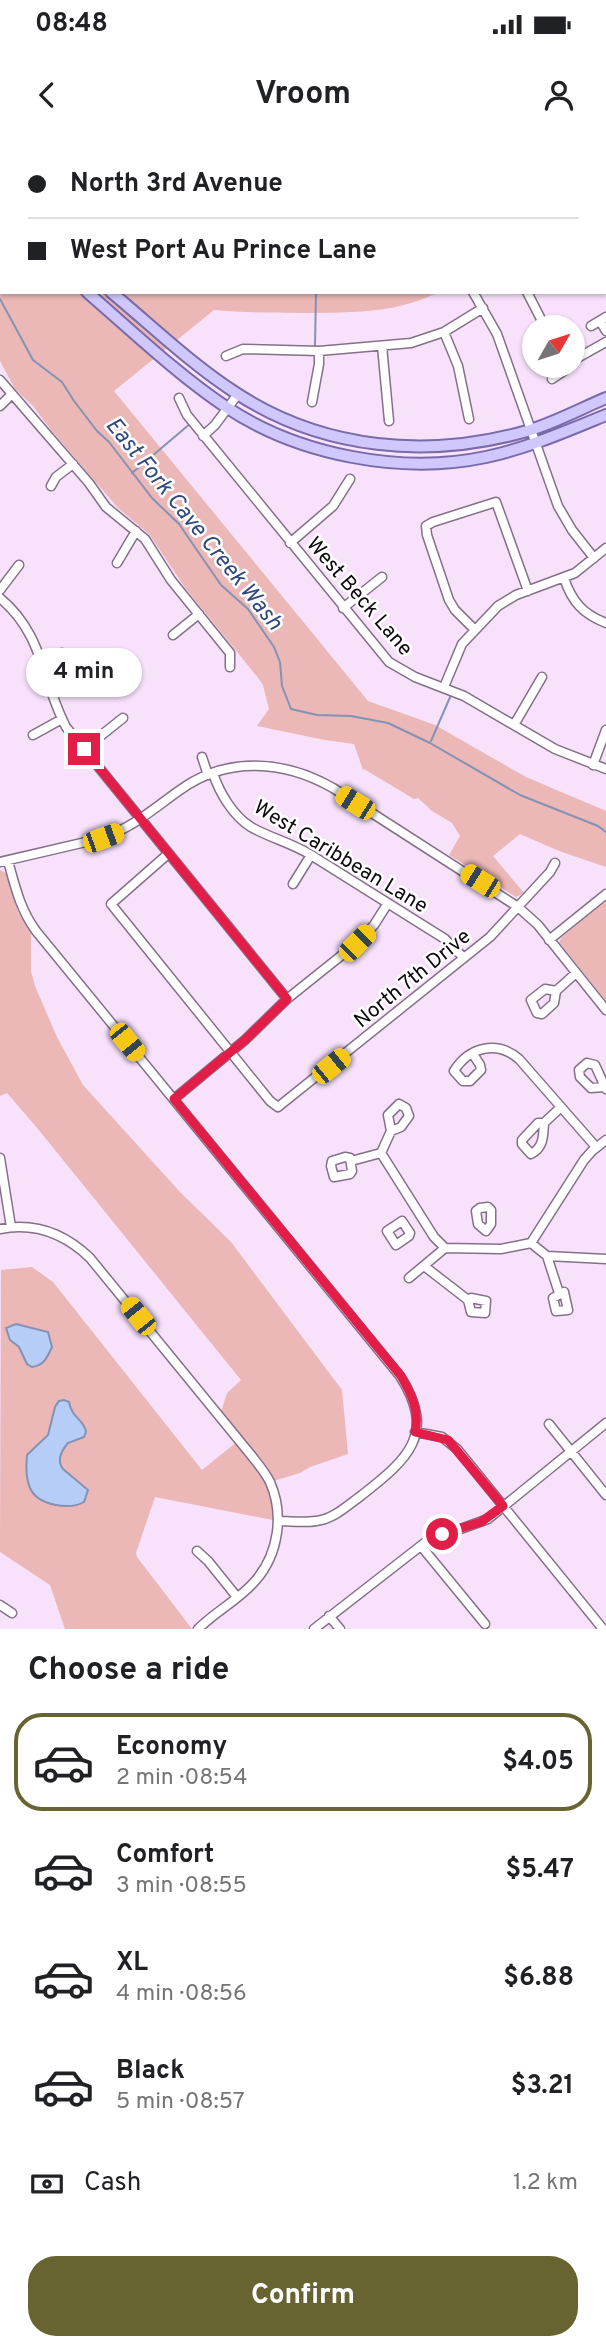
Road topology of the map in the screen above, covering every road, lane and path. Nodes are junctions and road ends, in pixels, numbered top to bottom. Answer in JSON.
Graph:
{"nodes":[{"id":1,"x":89,"y":294,"type":"edge"},
{"id":2,"x":113,"y":294,"type":"edge"},
{"id":3,"x":473,"y":294,"type":"edge"},
{"id":4,"x":528,"y":294,"type":"edge"},
{"id":5,"x":483,"y":308,"type":"junction"},
{"id":6,"x":539,"y":315,"type":"edge"},
{"id":7,"x":603,"y":319,"type":"edge"},
{"id":8,"x":591,"y":326,"type":"dead end"},
{"id":9,"x":606,"y":331,"type":"edge"},
{"id":10,"x":444,"y":332,"type":"junction"},
{"id":11,"x":606,"y":342,"type":"edge"},
{"id":12,"x":382,"y":346,"type":"junction"},
{"id":13,"x":319,"y":351,"type":"junction"},
{"id":14,"x":585,"y":354,"type":"edge"},
{"id":15,"x":226,"y":356,"type":"dead end"},
{"id":16,"x":0,"y":380,"type":"edge"},
{"id":17,"x":12,"y":394,"type":"junction"},
{"id":18,"x":237,"y":394,"type":"junction"},
{"id":19,"x":179,"y":398,"type":"dead end"},
{"id":20,"x":606,"y":398,"type":"edge"},
{"id":21,"x":312,"y":402,"type":"dead end"},
{"id":22,"x":0,"y":406,"type":"edge"},
{"id":23,"x":228,"y":408,"type":"junction"},
{"id":24,"x":606,"y":415,"type":"edge"},
{"id":25,"x":469,"y":419,"type":"dead end"},
{"id":26,"x":389,"y":421,"type":"dead end"},
{"id":27,"x":530,"y":430,"type":"junction"},
{"id":28,"x":203,"y":436,"type":"junction"},
{"id":29,"x":535,"y":444,"type":"junction"},
{"id":30,"x":73,"y":464,"type":"junction"},
{"id":31,"x":350,"y":479,"type":"dead end"},
{"id":32,"x":51,"y":486,"type":"dead end"},
{"id":33,"x":136,"y":531,"type":"junction"},
{"id":34,"x":290,"y":543,"type":"junction"},
{"id":35,"x":606,"y":548,"type":"edge"},
{"id":36,"x":594,"y":558,"type":"junction"},
{"id":37,"x":117,"y":563,"type":"dead end"},
{"id":38,"x":19,"y":565,"type":"dead end"},
{"id":39,"x":382,"y":577,"type":"dead end"},
{"id":40,"x":564,"y":578,"type":"junction"},
{"id":41,"x":0,"y":590,"type":"edge"},
{"id":42,"x":528,"y":591,"type":"junction"},
{"id":43,"x":0,"y":598,"type":"edge"},
{"id":44,"x":343,"y":608,"type":"junction"},
{"id":45,"x":199,"y":614,"type":"junction"},
{"id":46,"x":606,"y":623,"type":"edge"},
{"id":47,"x":474,"y":629,"type":"junction"},
{"id":48,"x":173,"y":635,"type":"dead end"},
{"id":49,"x":62,"y":653,"type":"dead end"},
{"id":50,"x":41,"y":660,"type":"junction"},
{"id":51,"x":230,"y":667,"type":"dead end"},
{"id":52,"x":542,"y":677,"type":"dead end"},
{"id":53,"x":444,"y":687,"type":"junction"},
{"id":54,"x":123,"y":718,"type":"dead end"},
{"id":55,"x":62,"y":719,"type":"junction"},
{"id":56,"x":514,"y":725,"type":"junction"},
{"id":57,"x":606,"y":730,"type":"edge"},
{"id":58,"x":33,"y":735,"type":"dead end"},
{"id":59,"x":84,"y":749,"type":"junction"},
{"id":60,"x":202,"y":757,"type":"dead end"},
{"id":61,"x":593,"y":765,"type":"junction"},
{"id":62,"x":606,"y":769,"type":"edge"},
{"id":63,"x":210,"y":774,"type":"junction"},
{"id":64,"x":141,"y":820,"type":"junction"},
{"id":65,"x":168,"y":853,"type":"junction"},
{"id":66,"x":311,"y":855,"type":"junction"},
{"id":67,"x":4,"y":862,"type":"edge"},
{"id":68,"x":555,"y":863,"type":"dead end"},
{"id":69,"x":293,"y":884,"type":"dead end"},
{"id":70,"x":606,"y":894,"type":"edge"},
{"id":71,"x":388,"y":903,"type":"junction"},
{"id":72,"x":518,"y":907,"type":"junction"},
{"id":73,"x":549,"y":940,"type":"junction"},
{"id":74,"x":464,"y":958,"type":"junction"},
{"id":75,"x":576,"y":973,"type":"junction"},
{"id":76,"x":556,"y":991,"type":"dead end"},
{"id":77,"x":287,"y":999,"type":"junction"},
{"id":78,"x":606,"y":1010,"type":"edge"},
{"id":79,"x":230,"y":1053,"type":"junction"},
{"id":80,"x":473,"y":1054,"type":"dead end"},
{"id":81,"x":174,"y":1099,"type":"junction"},
{"id":82,"x":561,"y":1107,"type":"junction"},
{"id":83,"x":544,"y":1123,"type":"dead end"},
{"id":84,"x":391,"y":1130,"type":"dead end"},
{"id":85,"x":606,"y":1140,"type":"edge"},
{"id":86,"x":596,"y":1147,"type":"junction"},
{"id":87,"x":382,"y":1153,"type":"junction"},
{"id":88,"x":0,"y":1158,"type":"edge"},
{"id":89,"x":351,"y":1161,"type":"dead end"},
{"id":90,"x":420,"y":1215,"type":"junction"},
{"id":91,"x":405,"y":1226,"type":"dead end"},
{"id":92,"x":11,"y":1227,"type":"junction"},
{"id":93,"x":0,"y":1229,"type":"edge"},
{"id":94,"x":486,"y":1231,"type":"dead end"},
{"id":95,"x":531,"y":1243,"type":"junction"},
{"id":96,"x":445,"y":1248,"type":"junction"},
{"id":97,"x":484,"y":1249,"type":"junction"},
{"id":98,"x":547,"y":1256,"type":"junction"},
{"id":99,"x":606,"y":1259,"type":"edge"},
{"id":100,"x":424,"y":1266,"type":"junction"},
{"id":101,"x":409,"y":1278,"type":"dead end"},
{"id":102,"x":559,"y":1293,"type":"dead end"},
{"id":103,"x":468,"y":1300,"type":"dead end"},
{"id":104,"x":606,"y":1423,"type":"edge"},
{"id":105,"x":549,"y":1424,"type":"dead end"},
{"id":106,"x":415,"y":1432,"type":"junction"},
{"id":107,"x":570,"y":1452,"type":"junction"},
{"id":108,"x":606,"y":1495,"type":"edge"},
{"id":109,"x":503,"y":1506,"type":"junction"},
{"id":110,"x":278,"y":1521,"type":"junction"},
{"id":111,"x":421,"y":1546,"type":"junction"},
{"id":112,"x":197,"y":1551,"type":"dead end"},
{"id":113,"x":237,"y":1597,"type":"junction"},
{"id":114,"x":0,"y":1605,"type":"edge"},
{"id":115,"x":12,"y":1613,"type":"dead end"},
{"id":116,"x":329,"y":1616,"type":"junction"},
{"id":117,"x":485,"y":1624,"type":"dead end"},
{"id":118,"x":198,"y":1629,"type":"edge"},
{"id":119,"x":314,"y":1629,"type":"edge"},
{"id":120,"x":340,"y":1629,"type":"edge"},
{"id":121,"x":603,"y":1629,"type":"edge"}],
"edges":[{"from":1,"to":23,"type":"main road"},
{"from":2,"to":18,"type":"main road"},
{"from":3,"to":5,"type":"street"},
{"from":4,"to":6,"type":"street"},
{"from":5,"to":10,"type":"street"},
{"from":5,"to":27,"type":"street"},
{"from":7,"to":8,"type":"street"},
{"from":7,"to":9,"type":"street"},
{"from":10,"to":12,"type":"street"},
{"from":10,"to":25,"type":"street"},
{"from":11,"to":14,"type":"street"},
{"from":12,"to":13,"type":"street"},
{"from":12,"to":26,"type":"street"},
{"from":13,"to":15,"type":"street"},
{"from":13,"to":21,"type":"street"},
{"from":16,"to":17,"type":"street"},
{"from":17,"to":22,"type":"street"},
{"from":17,"to":30,"type":"street"},
{"from":18,"to":23,"type":"street"},
{"from":18,"to":27,"type":"main road"},
{"from":19,"to":28,"type":"street","name":"West Beck Lane"},
{"from":20,"to":27,"type":"main road"},
{"from":23,"to":28,"type":"street"},
{"from":23,"to":29,"type":"main road"},
{"from":24,"to":29,"type":"main road"},
{"from":27,"to":29,"type":"street"},
{"from":28,"to":34,"type":"street","name":"West Beck Lane"},
{"from":29,"to":36,"type":"street"},
{"from":30,"to":32,"type":"street"},
{"from":30,"to":33,"type":"street"},
{"from":31,"to":34,"type":"street"},
{"from":33,"to":37,"type":"street"},
{"from":33,"to":45,"type":"street"},
{"from":34,"to":44,"type":"street","name":"West Beck Lane"},
{"from":35,"to":36,"type":"street"},
{"from":36,"to":40,"type":"street"},
{"from":38,"to":41,"type":"street"},
{"from":39,"to":44,"type":"street"},
{"from":40,"to":42,"type":"street"},
{"from":40,"to":46,"type":"street"},
{"from":42,"to":47,"type":"street"},
{"from":42,"to":47,"type":"street"},
{"from":43,"to":50,"type":"street"},
{"from":44,"to":53,"type":"street","name":"West Beck Lane"},
{"from":45,"to":48,"type":"street"},
{"from":45,"to":51,"type":"street"},
{"from":47,"to":53,"type":"street"},
{"from":49,"to":50,"type":"street"},
{"from":50,"to":55,"type":"street"},
{"from":52,"to":56,"type":"street"},
{"from":53,"to":56,"type":"street","name":"West Beck Lane"},
{"from":54,"to":59,"type":"street"},
{"from":55,"to":58,"type":"street"},
{"from":55,"to":59,"type":"street"},
{"from":56,"to":61,"type":"street","name":"West Beck Lane"},
{"from":57,"to":61,"type":"street"},
{"from":59,"to":64,"type":"street"},
{"from":60,"to":63,"type":"street","name":"West Caribbean Lane"},
{"from":61,"to":62,"type":"street","name":"West Beck Lane"},
{"from":63,"to":64,"type":"street"},
{"from":63,"to":66,"type":"street","name":"West Caribbean Lane"},
{"from":63,"to":72,"type":"street"},
{"from":64,"to":65,"type":"street"},
{"from":64,"to":67,"type":"street"},
{"from":65,"to":77,"type":"street"},
{"from":65,"to":79,"type":"street"},
{"from":66,"to":69,"type":"street"},
{"from":66,"to":71,"type":"street","name":"West Caribbean Lane"},
{"from":67,"to":81,"type":"street"},
{"from":68,"to":72,"type":"street","name":"North 7th Drive"},
{"from":70,"to":73,"type":"street"},
{"from":71,"to":74,"type":"street","name":"West Caribbean Lane"},
{"from":71,"to":77,"type":"street"},
{"from":72,"to":73,"type":"street"},
{"from":72,"to":74,"type":"street","name":"North 7th Drive"},
{"from":73,"to":75,"type":"street"},
{"from":74,"to":79,"type":"street","name":"North 7th Drive"},
{"from":75,"to":76,"type":"street"},
{"from":75,"to":78,"type":"street"},
{"from":77,"to":79,"type":"street"},
{"from":79,"to":81,"type":"street"},
{"from":80,"to":82,"type":"street"},
{"from":81,"to":106,"type":"street"},
{"from":82,"to":83,"type":"street"},
{"from":82,"to":86,"type":"street"},
{"from":84,"to":87,"type":"street"},
{"from":85,"to":86,"type":"street"},
{"from":86,"to":95,"type":"street"},
{"from":87,"to":89,"type":"street"},
{"from":87,"to":90,"type":"street"},
{"from":88,"to":92,"type":"street"},
{"from":90,"to":91,"type":"street"},
{"from":90,"to":96,"type":"street"},
{"from":92,"to":93,"type":"street"},
{"from":92,"to":110,"type":"street"},
{"from":94,"to":97,"type":"street"},
{"from":95,"to":97,"type":"street"},
{"from":95,"to":98,"type":"street"},
{"from":96,"to":97,"type":"street"},
{"from":96,"to":100,"type":"street"},
{"from":98,"to":99,"type":"street"},
{"from":98,"to":102,"type":"street"},
{"from":100,"to":101,"type":"street"},
{"from":100,"to":103,"type":"street"},
{"from":104,"to":107,"type":"street"},
{"from":105,"to":107,"type":"street"},
{"from":106,"to":109,"type":"street"},
{"from":106,"to":110,"type":"street"},
{"from":107,"to":108,"type":"street"},
{"from":107,"to":109,"type":"street"},
{"from":109,"to":111,"type":"street"},
{"from":109,"to":121,"type":"street"},
{"from":110,"to":113,"type":"street"},
{"from":111,"to":116,"type":"street"},
{"from":111,"to":117,"type":"street"},
{"from":112,"to":113,"type":"street"},
{"from":113,"to":118,"type":"street"},
{"from":114,"to":115,"type":"street"},
{"from":116,"to":119,"type":"street"},
{"from":116,"to":120,"type":"street"}]}
